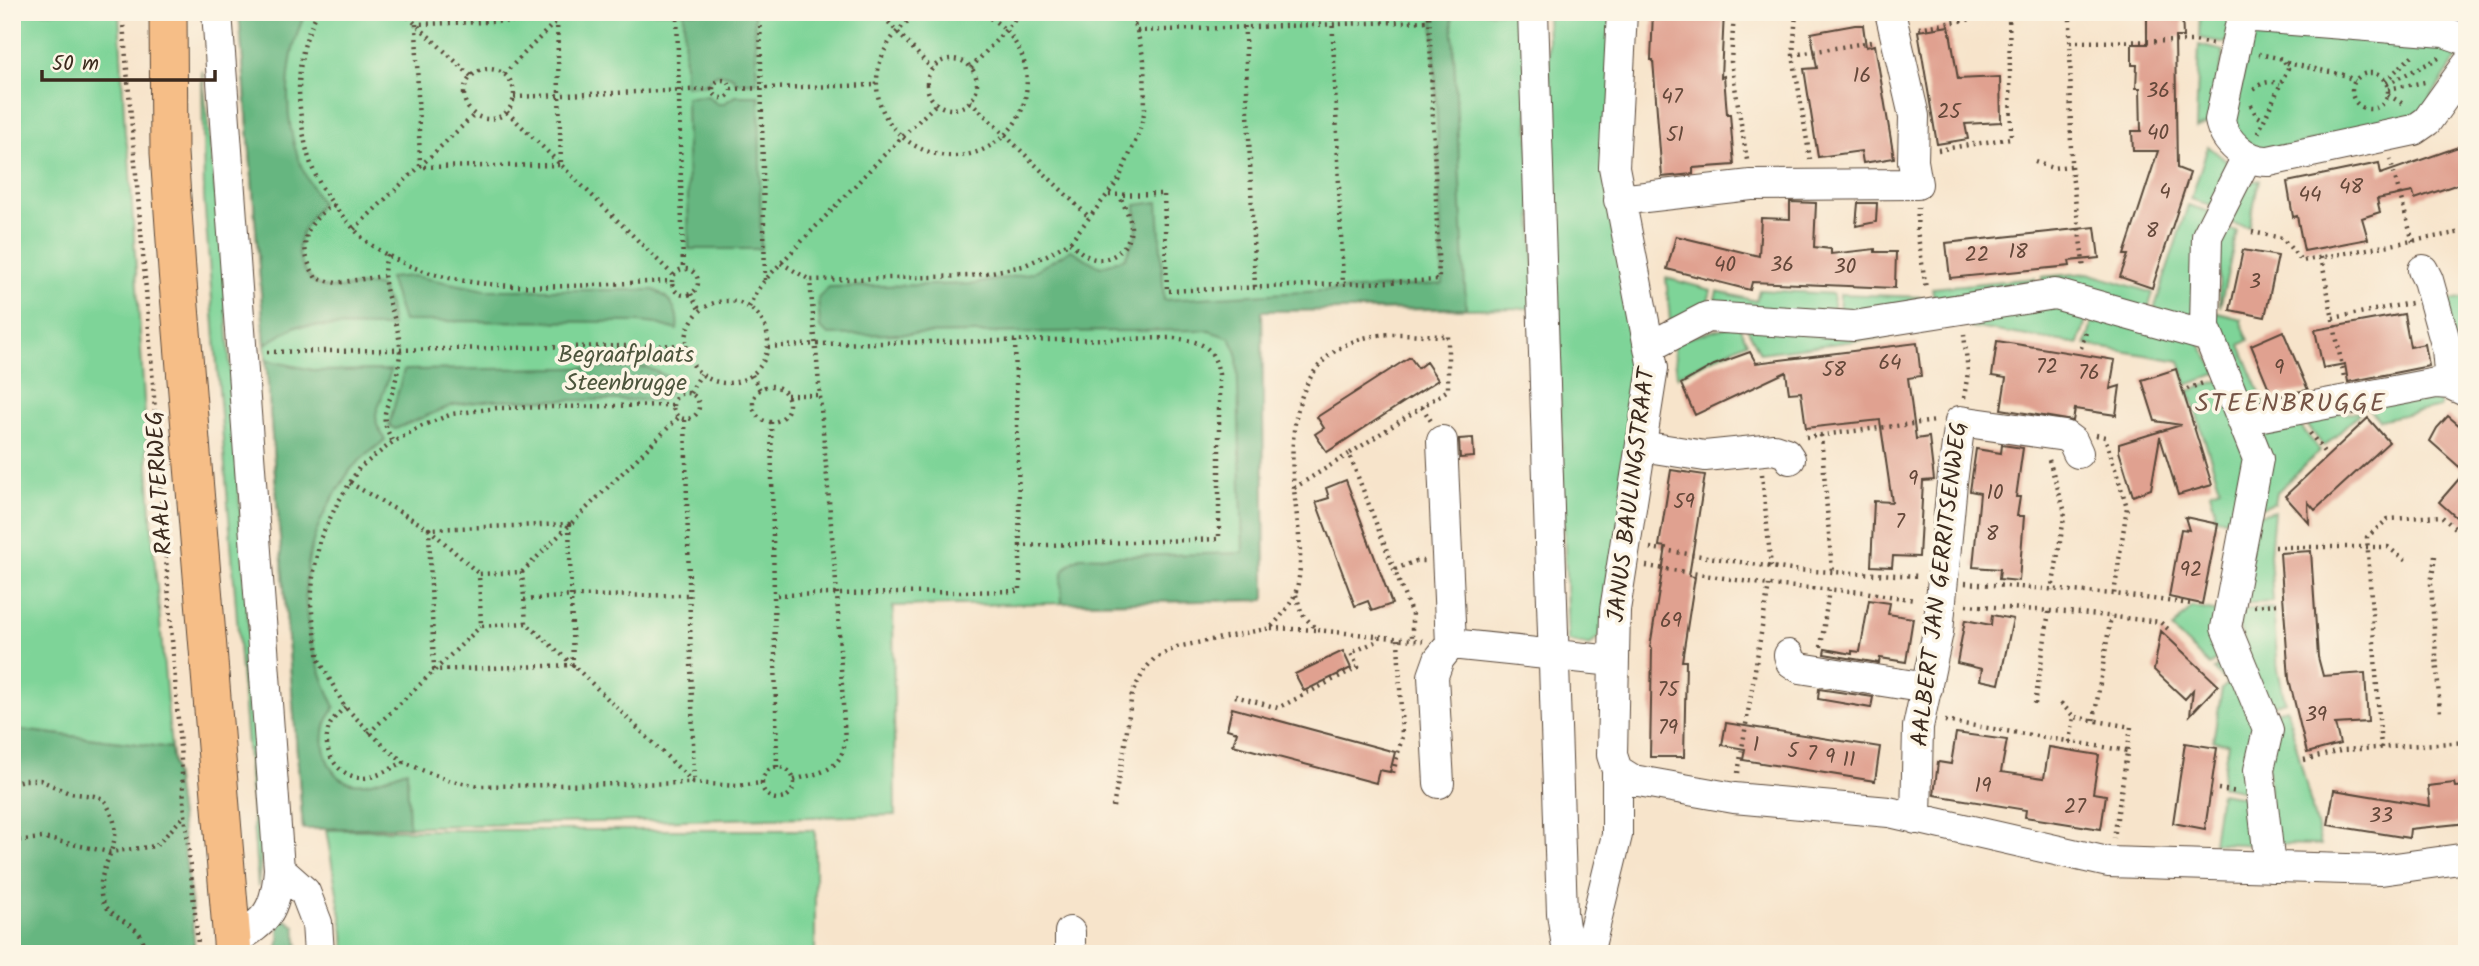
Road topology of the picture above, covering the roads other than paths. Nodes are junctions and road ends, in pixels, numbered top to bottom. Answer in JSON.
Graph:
{"nodes":[{"id":1,"x":168,"y":12,"type":"edge"},
{"id":2,"x":217,"y":12,"type":"edge"},
{"id":3,"x":1533,"y":12,"type":"edge"},
{"id":4,"x":1622,"y":12,"type":"edge"},
{"id":5,"x":2242,"y":14,"type":"edge"},
{"id":6,"x":1893,"y":27,"type":"edge"},
{"id":7,"x":2460,"y":53,"type":"edge"},
{"id":8,"x":2247,"y":157,"type":"junction"},
{"id":9,"x":1619,"y":200,"type":"junction"},
{"id":10,"x":2423,"y":270,"type":"road end"},
{"id":11,"x":2209,"y":337,"type":"junction"},
{"id":12,"x":1649,"y":348,"type":"junction"},
{"id":13,"x":2451,"y":386,"type":"edge"},
{"id":14,"x":2243,"y":422,"type":"junction"},
{"id":15,"x":1442,"y":440,"type":"dead end"},
{"id":16,"x":1641,"y":446,"type":"junction"},
{"id":17,"x":2075,"y":447,"type":"road end"},
{"id":18,"x":1779,"y":454,"type":"road end"},
{"id":19,"x":1451,"y":644,"type":"junction"},
{"id":20,"x":1555,"y":653,"type":"junction"},
{"id":21,"x":1789,"y":655,"type":"dead end"},
{"id":22,"x":1613,"y":661,"type":"junction"},
{"id":23,"x":1927,"y":688,"type":"junction"},
{"id":24,"x":1617,"y":771,"type":"junction"},
{"id":25,"x":1439,"y":783,"type":"dead end"},
{"id":26,"x":1916,"y":818,"type":"junction"},
{"id":27,"x":2467,"y":858,"type":"edge"},
{"id":28,"x":2270,"y":867,"type":"junction"},
{"id":29,"x":279,"y":869,"type":"junction"},
{"id":30,"x":221,"y":950,"type":"edge"},
{"id":31,"x":319,"y":954,"type":"edge"},
{"id":32,"x":1568,"y":954,"type":"edge"},
{"id":33,"x":1587,"y":954,"type":"edge"}],
"edges":[{"from":1,"to":30,"type":"main road","name":"RAALTERWEG"},
{"from":2,"to":29,"type":"street"},
{"from":3,"to":20,"type":"street"},
{"from":4,"to":9,"type":"street","name":"JANUS BAULINGSTRAAT"},
{"from":5,"to":7,"type":"street"},
{"from":5,"to":8,"type":"street"},
{"from":6,"to":9,"type":"street"},
{"from":7,"to":8,"type":"street"},
{"from":8,"to":11,"type":"street"},
{"from":9,"to":12,"type":"street","name":"JANUS BAULINGSTRAAT"},
{"from":10,"to":13,"type":"street"},
{"from":11,"to":12,"type":"street"},
{"from":11,"to":14,"type":"street"},
{"from":12,"to":16,"type":"street","name":"JANUS BAULINGSTRAAT"},
{"from":13,"to":14,"type":"street"},
{"from":14,"to":28,"type":"street"},
{"from":15,"to":19,"type":"street"},
{"from":16,"to":18,"type":"street"},
{"from":16,"to":22,"type":"street","name":"JANUS BAULINGSTRAAT"},
{"from":17,"to":23,"type":"street","name":"AALBERT JAN GERRITSENWEG"},
{"from":19,"to":20,"type":"street"},
{"from":19,"to":25,"type":"street"},
{"from":20,"to":22,"type":"street"},
{"from":20,"to":32,"type":"street"},
{"from":21,"to":23,"type":"street"},
{"from":22,"to":24,"type":"street","name":"JANUS BAULINGSTRAAT"},
{"from":23,"to":26,"type":"street","name":"AALBERT JAN GERRITSENWEG"},
{"from":24,"to":26,"type":"street"},
{"from":24,"to":33,"type":"street","name":"JANUS BAULINGSTRAAT"},
{"from":26,"to":28,"type":"street"},
{"from":27,"to":28,"type":"street"},
{"from":29,"to":30,"type":"street"},
{"from":29,"to":31,"type":"street"}]}
